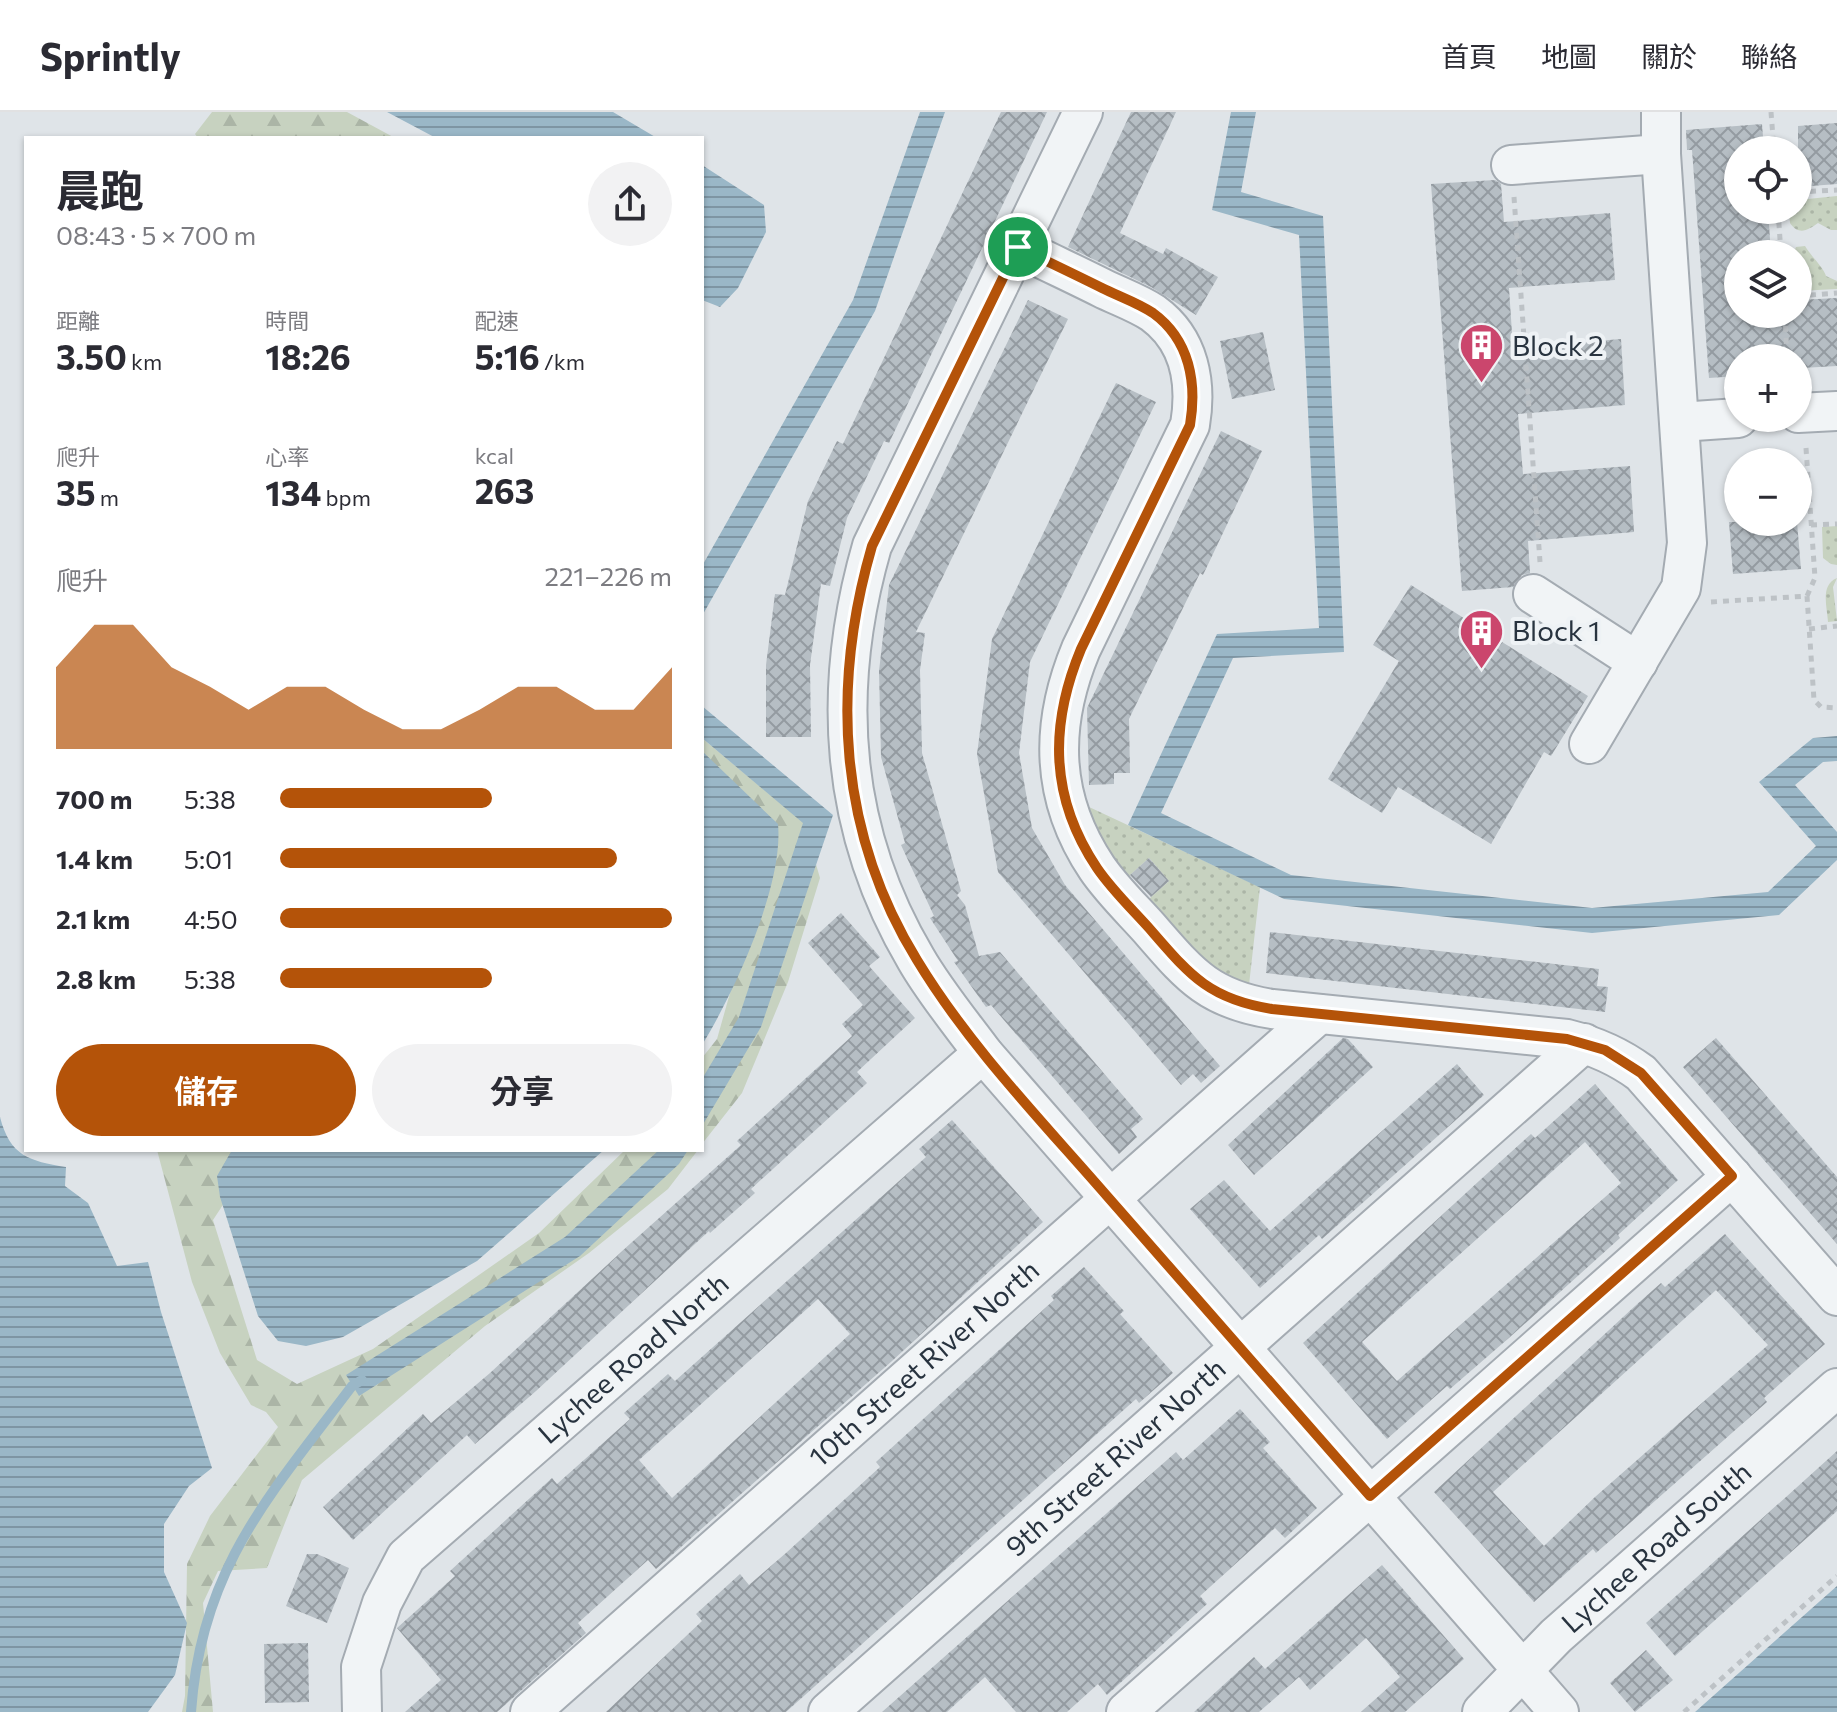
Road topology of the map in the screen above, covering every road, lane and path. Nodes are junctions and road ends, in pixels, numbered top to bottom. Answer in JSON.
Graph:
{"nodes":[{"id":1,"x":1083,"y":112,"type":"edge"},
{"id":2,"x":1661,"y":112,"type":"edge"},
{"id":3,"x":1771,"y":112,"type":"edge"},
{"id":4,"x":1773,"y":136,"type":"edge"},
{"id":5,"x":1661,"y":154,"type":"junction"},
{"id":6,"x":1512,"y":181,"type":"joint"},
{"id":7,"x":1837,"y":190,"type":"edge"},
{"id":8,"x":1812,"y":191,"type":"edge"},
{"id":9,"x":1018,"y":247,"type":"junction"},
{"id":10,"x":1837,"y":293,"type":"edge"},
{"id":11,"x":1812,"y":295,"type":"edge"},
{"id":12,"x":1837,"y":411,"type":"edge"},
{"id":13,"x":1724,"y":419,"type":"edge"},
{"id":14,"x":1680,"y":422,"type":"junction"},
{"id":15,"x":1812,"y":423,"type":"edge"},
{"id":16,"x":1837,"y":524,"type":"edge"},
{"id":17,"x":1812,"y":525,"type":"edge"},
{"id":18,"x":1812,"y":536,"type":"edge"},
{"id":19,"x":1536,"y":579,"type":"joint"},
{"id":20,"x":1807,"y":596,"type":"junction"},
{"id":21,"x":1711,"y":602,"type":"dead end"},
{"id":22,"x":1837,"y":626,"type":"edge"},
{"id":23,"x":1809,"y":629,"type":"junction"},
{"id":24,"x":1638,"y":662,"type":"junction"},
{"id":25,"x":1837,"y":708,"type":"edge"},
{"id":26,"x":1589,"y":744,"type":"dead end"},
{"id":27,"x":1319,"y":1014,"type":"junction"},
{"id":28,"x":1584,"y":1043,"type":"junction"},
{"id":29,"x":983,"y":1053,"type":"junction"},
{"id":30,"x":1732,"y":1176,"type":"junction"},
{"id":31,"x":1110,"y":1199,"type":"junction"},
{"id":32,"x":1837,"y":1296,"type":"edge"},
{"id":33,"x":1240,"y":1348,"type":"junction"},
{"id":34,"x":1837,"y":1388,"type":"edge"},
{"id":35,"x":1370,"y":1496,"type":"junction"},
{"id":36,"x":1837,"y":1576,"type":"edge"},
{"id":37,"x":1523,"y":1671,"type":"junction"},
{"id":38,"x":362,"y":1712,"type":"edge"},
{"id":39,"x":530,"y":1712,"type":"edge"},
{"id":40,"x":828,"y":1712,"type":"edge"},
{"id":41,"x":1126,"y":1712,"type":"edge"},
{"id":42,"x":1482,"y":1712,"type":"edge"},
{"id":43,"x":1559,"y":1712,"type":"edge"},
{"id":44,"x":1684,"y":1712,"type":"edge"}],
"edges":[{"from":1,"to":9,"type":"street"},
{"from":2,"to":5,"type":"street"},
{"from":3,"to":4,"type":"path"},
{"from":5,"to":6,"type":"street"},
{"from":5,"to":14,"type":"street"},
{"from":6,"to":19,"type":"path"},
{"from":7,"to":8,"type":"path"},
{"from":9,"to":27,"type":"street"},
{"from":9,"to":29,"type":"street"},
{"from":10,"to":11,"type":"path"},
{"from":12,"to":15,"type":"street"},
{"from":13,"to":14,"type":"street"},
{"from":14,"to":24,"type":"street"},
{"from":16,"to":17,"type":"path"},
{"from":18,"to":20,"type":"path"},
{"from":19,"to":24,"type":"street"},
{"from":20,"to":21,"type":"path"},
{"from":20,"to":23,"type":"path"},
{"from":22,"to":23,"type":"path"},
{"from":23,"to":25,"type":"path"},
{"from":24,"to":26,"type":"street"},
{"from":27,"to":28,"type":"street"},
{"from":27,"to":31,"type":"street","name":"10th Street River North"},
{"from":28,"to":30,"type":"street"},
{"from":28,"to":33,"type":"street","name":"9th Street River North"},
{"from":29,"to":31,"type":"street"},
{"from":29,"to":38,"type":"street","name":"Lychee Road North"},
{"from":30,"to":32,"type":"street"},
{"from":30,"to":35,"type":"street"},
{"from":31,"to":33,"type":"street"},
{"from":31,"to":39,"type":"street","name":"10th Street River North"},
{"from":33,"to":35,"type":"street"},
{"from":33,"to":40,"type":"street","name":"9th Street River North"},
{"from":34,"to":37,"type":"street","name":"Lychee Road South"},
{"from":35,"to":37,"type":"street"},
{"from":35,"to":41,"type":"street"},
{"from":36,"to":44,"type":"path"},
{"from":37,"to":42,"type":"street","name":"Lychee Road South"},
{"from":37,"to":43,"type":"street"}]}
